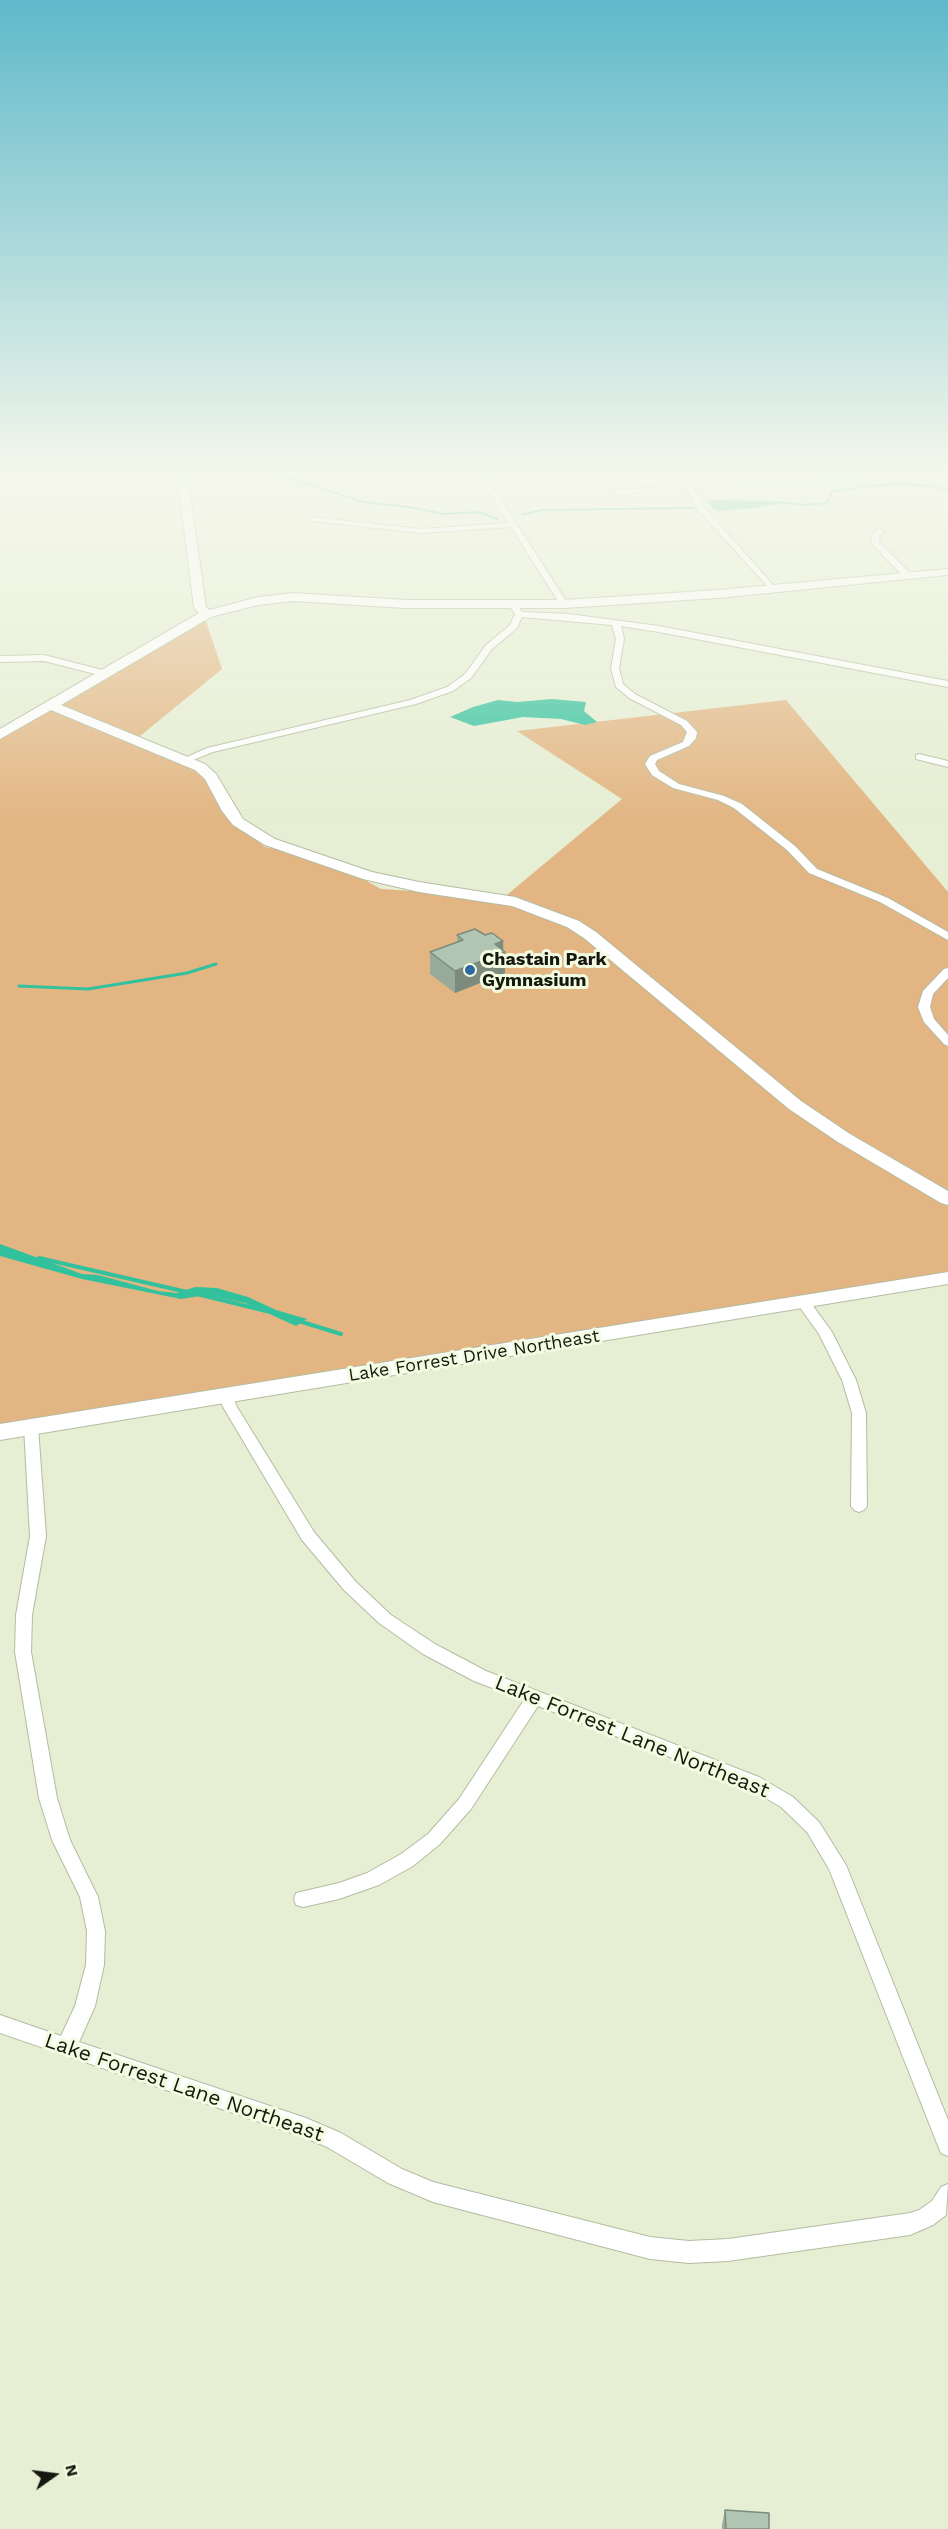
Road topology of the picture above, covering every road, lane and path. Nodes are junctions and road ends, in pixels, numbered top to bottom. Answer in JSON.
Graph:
{"nodes":[{"id":1,"x":198,"y":591,"type":"edge"},
{"id":2,"x":556,"y":591,"type":"edge"},
{"id":3,"x":744,"y":591,"type":"edge"},
{"id":4,"x":564,"y":604,"type":"junction"},
{"id":5,"x":516,"y":610,"type":"junction"},
{"id":6,"x":207,"y":615,"type":"junction"},
{"id":7,"x":616,"y":623,"type":"junction"},
{"id":8,"x":0,"y":659,"type":"edge"},
{"id":9,"x":107,"y":674,"type":"junction"},
{"id":10,"x":948,"y":684,"type":"edge"},
{"id":11,"x":52,"y":706,"type":"junction"},
{"id":12,"x":0,"y":735,"type":"edge"},
{"id":13,"x":919,"y":757,"type":"dead end"},
{"id":14,"x":184,"y":760,"type":"junction"},
{"id":15,"x":948,"y":764,"type":"edge"},
{"id":16,"x":948,"y":937,"type":"edge"},
{"id":17,"x":948,"y":970,"type":"edge"},
{"id":18,"x":948,"y":1042,"type":"edge"},
{"id":19,"x":948,"y":1199,"type":"edge"},
{"id":20,"x":948,"y":1278,"type":"edge"},
{"id":21,"x":803,"y":1302,"type":"junction"},
{"id":22,"x":226,"y":1396,"type":"junction"},
{"id":23,"x":31,"y":1427,"type":"junction"},
{"id":24,"x":0,"y":1432,"type":"edge"},
{"id":25,"x":859,"y":1506,"type":"dead end"},
{"id":26,"x":534,"y":1698,"type":"junction"},
{"id":27,"x":303,"y":1899,"type":"dead end"},
{"id":28,"x":0,"y":2024,"type":"edge"},
{"id":29,"x":66,"y":2046,"type":"junction"},
{"id":30,"x":948,"y":2146,"type":"edge"},
{"id":31,"x":948,"y":2194,"type":"edge"}],
"edges":[{"from":1,"to":6,"type":"street"},
{"from":2,"to":4,"type":"street"},
{"from":3,"to":4,"type":"street"},
{"from":4,"to":5,"type":"street"},
{"from":5,"to":6,"type":"street"},
{"from":5,"to":7,"type":"street"},
{"from":5,"to":14,"type":"street"},
{"from":6,"to":9,"type":"street"},
{"from":7,"to":10,"type":"street"},
{"from":7,"to":16,"type":"street"},
{"from":8,"to":9,"type":"street"},
{"from":9,"to":11,"type":"street"},
{"from":11,"to":12,"type":"street"},
{"from":11,"to":14,"type":"street"},
{"from":13,"to":15,"type":"street"},
{"from":14,"to":19,"type":"street"},
{"from":17,"to":18,"type":"street"},
{"from":20,"to":21,"type":"street","name":"Lake Forrest Drive Northeast"},
{"from":21,"to":22,"type":"street","name":"Lake Forrest Drive Northeast"},
{"from":21,"to":25,"type":"street"},
{"from":22,"to":23,"type":"street","name":"Lake Forrest Drive Northeast"},
{"from":22,"to":26,"type":"street","name":"Lake Forrest Lane Northeast"},
{"from":23,"to":24,"type":"street","name":"Lake Forrest Drive Northeast"},
{"from":23,"to":29,"type":"street"},
{"from":26,"to":27,"type":"street"},
{"from":26,"to":30,"type":"street","name":"Lake Forrest Lane Northeast"},
{"from":28,"to":29,"type":"street","name":"Lake Forrest Lane Northeast"},
{"from":29,"to":31,"type":"street","name":"Lake Forrest Lane Northeast"}]}
